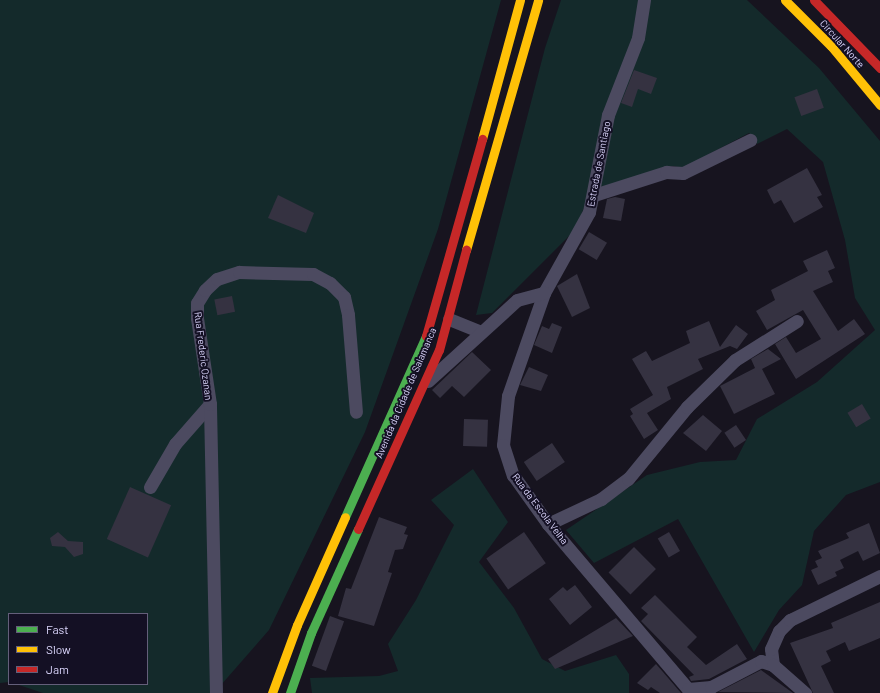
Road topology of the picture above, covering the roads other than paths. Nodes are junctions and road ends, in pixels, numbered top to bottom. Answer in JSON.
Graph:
{"nodes":[{"id":1,"x":520,"y":0,"type":"edge"},
{"id":2,"x":538,"y":0,"type":"edge"},
{"id":3,"x":644,"y":0,"type":"edge"},
{"id":4,"x":785,"y":0,"type":"edge"},
{"id":5,"x":814,"y":0,"type":"edge"},
{"id":6,"x":880,"y":68,"type":"edge"},
{"id":7,"x":880,"y":105,"type":"edge"},
{"id":8,"x":750,"y":140,"type":"dead end"},
{"id":9,"x":594,"y":195,"type":"junction"},
{"id":10,"x":544,"y":293,"type":"junction"},
{"id":11,"x":449,"y":319,"type":"junction"},
{"id":12,"x":797,"y":321,"type":"dead end"},
{"id":13,"x":479,"y":331,"type":"junction"},
{"id":14,"x":424,"y":384,"type":"junction"},
{"id":15,"x":210,"y":404,"type":"junction"},
{"id":16,"x":356,"y":412,"type":"dead end"},
{"id":17,"x":150,"y":487,"type":"dead end"},
{"id":18,"x":548,"y":524,"type":"junction"},
{"id":19,"x":880,"y":576,"type":"edge"},
{"id":20,"x":773,"y":665,"type":"junction"},
{"id":21,"x":215,"y":680,"type":"junction"},
{"id":22,"x":720,"y":688,"type":"edge"},
{"id":23,"x":687,"y":691,"type":"edge"},
{"id":24,"x":207,"y":693,"type":"edge"},
{"id":25,"x":216,"y":693,"type":"edge"},
{"id":26,"x":272,"y":693,"type":"edge"},
{"id":27,"x":290,"y":693,"type":"edge"},
{"id":28,"x":805,"y":693,"type":"edge"}],
"edges":[{"from":1,"to":26,"type":"street","name":"Avenida da Cidade de Salamanca"},
{"from":2,"to":11,"type":"street","name":"Avenida da Cidade de Salamanca"},
{"from":3,"to":9,"type":"street","name":"Estrada de Santiago"},
{"from":4,"to":7,"type":"street","name":"Circular Norte"},
{"from":5,"to":6,"type":"street","name":"Circular Norte"},
{"from":8,"to":9,"type":"street"},
{"from":9,"to":10,"type":"street","name":"Estrada de Santiago"},
{"from":10,"to":13,"type":"street"},
{"from":10,"to":18,"type":"street","name":"Rua da Escola Velha"},
{"from":11,"to":13,"type":"street"},
{"from":11,"to":14,"type":"street","name":"Avenida da Cidade de Salamanca"},
{"from":12,"to":18,"type":"street"},
{"from":13,"to":14,"type":"street"},
{"from":14,"to":27,"type":"street","name":"Avenida da Cidade de Salamanca"},
{"from":15,"to":16,"type":"street","name":"Rua Frederic Ozanan"},
{"from":15,"to":17,"type":"street"},
{"from":15,"to":21,"type":"street","name":"Rua Frederic Ozanan"},
{"from":18,"to":23,"type":"street","name":"Rua da Escola Velha"},
{"from":19,"to":20,"type":"street"},
{"from":20,"to":22,"type":"street"},
{"from":20,"to":28,"type":"street"},
{"from":21,"to":24,"type":"street"},
{"from":21,"to":25,"type":"street","name":"Rua Frederic Ozanan"},
{"from":22,"to":23,"type":"street"}]}
